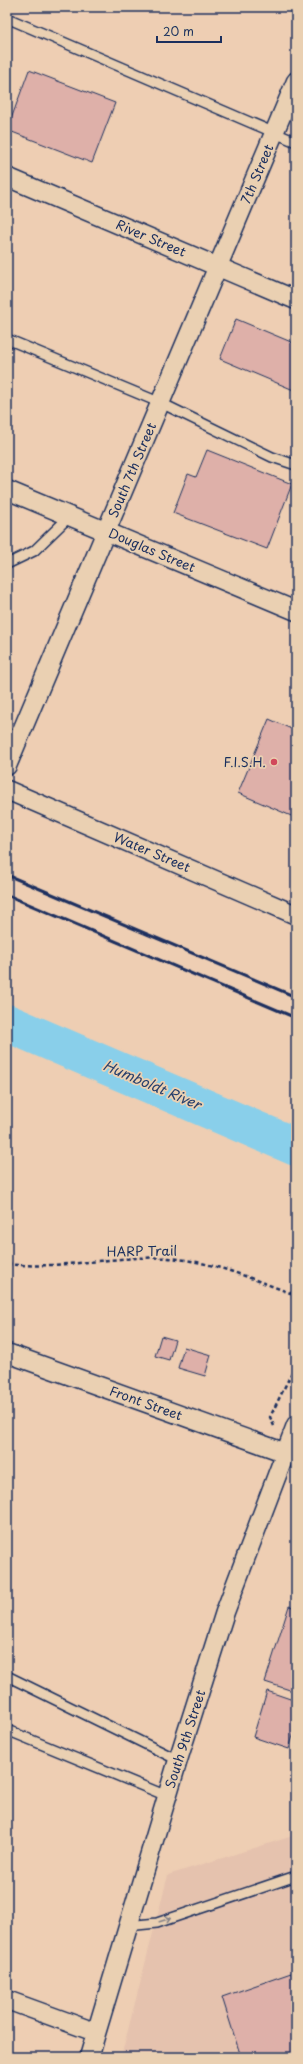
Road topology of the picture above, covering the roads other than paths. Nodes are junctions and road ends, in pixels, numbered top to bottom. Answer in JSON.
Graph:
{"nodes":[{"id":1,"x":7,"y":18,"type":"edge"},
{"id":2,"x":296,"y":81,"type":"edge"},
{"id":3,"x":274,"y":133,"type":"junction"},
{"id":4,"x":296,"y":142,"type":"edge"},
{"id":5,"x":7,"y":177,"type":"edge"},
{"id":6,"x":218,"y":266,"type":"junction"},
{"id":7,"x":296,"y":300,"type":"edge"},
{"id":8,"x":7,"y":339,"type":"edge"},
{"id":9,"x":161,"y":403,"type":"junction"},
{"id":10,"x":296,"y":465,"type":"edge"},
{"id":11,"x":7,"y":490,"type":"edge"},
{"id":12,"x":69,"y":516,"type":"junction"},
{"id":13,"x":106,"y":531,"type":"junction"},
{"id":14,"x":7,"y":564,"type":"edge"},
{"id":15,"x":296,"y":611,"type":"edge"},
{"id":16,"x":7,"y":766,"type":"edge"},
{"id":17,"x":7,"y":790,"type":"edge"},
{"id":18,"x":296,"y":915,"type":"edge"},
{"id":19,"x":7,"y":1353,"type":"edge"},
{"id":20,"x":296,"y":1426,"type":"edge"},
{"id":21,"x":286,"y":1453,"type":"junction"},
{"id":22,"x":7,"y":1676,"type":"edge"},
{"id":23,"x":7,"y":1730,"type":"edge"},
{"id":24,"x":178,"y":1760,"type":"junction"},
{"id":25,"x":167,"y":1796,"type":"junction"},
{"id":26,"x":296,"y":1876,"type":"edge"},
{"id":27,"x":127,"y":1926,"type":"junction"},
{"id":28,"x":7,"y":2000,"type":"edge"},
{"id":29,"x":95,"y":2032,"type":"junction"},
{"id":30,"x":89,"y":2057,"type":"edge"}],
"edges":[{"from":1,"to":3,"type":"lane"},
{"from":2,"to":3,"type":"street","name":"7th Street"},
{"from":3,"to":4,"type":"lane"},
{"from":3,"to":6,"type":"street","name":"7th Street"},
{"from":5,"to":6,"type":"street","name":"River Street"},
{"from":6,"to":7,"type":"street","name":"River Street"},
{"from":6,"to":9,"type":"street","name":"South 7th Street"},
{"from":8,"to":9,"type":"lane"},
{"from":9,"to":10,"type":"lane"},
{"from":9,"to":13,"type":"street","name":"South 7th Street"},
{"from":11,"to":12,"type":"street","name":"Douglas Street"},
{"from":12,"to":13,"type":"street","name":"Douglas Street"},
{"from":12,"to":14,"type":"lane"},
{"from":13,"to":15,"type":"street","name":"Douglas Street"},
{"from":13,"to":16,"type":"street","name":"South 7th Street"},
{"from":17,"to":18,"type":"street","name":"Water Street"},
{"from":19,"to":21,"type":"street","name":"Front Street"},
{"from":20,"to":21,"type":"street","name":"South 9th Street"},
{"from":21,"to":24,"type":"street","name":"South 9th Street"},
{"from":22,"to":24,"type":"lane"},
{"from":23,"to":25,"type":"lane"},
{"from":24,"to":25,"type":"street","name":"South 9th Street"},
{"from":25,"to":27,"type":"street","name":"South 9th Street"},
{"from":27,"to":26,"type":"lane","one_way":true},
{"from":27,"to":29,"type":"street","name":"South 9th Street"},
{"from":28,"to":29,"type":"street"},
{"from":29,"to":30,"type":"street","name":"South 9th Street"}]}
